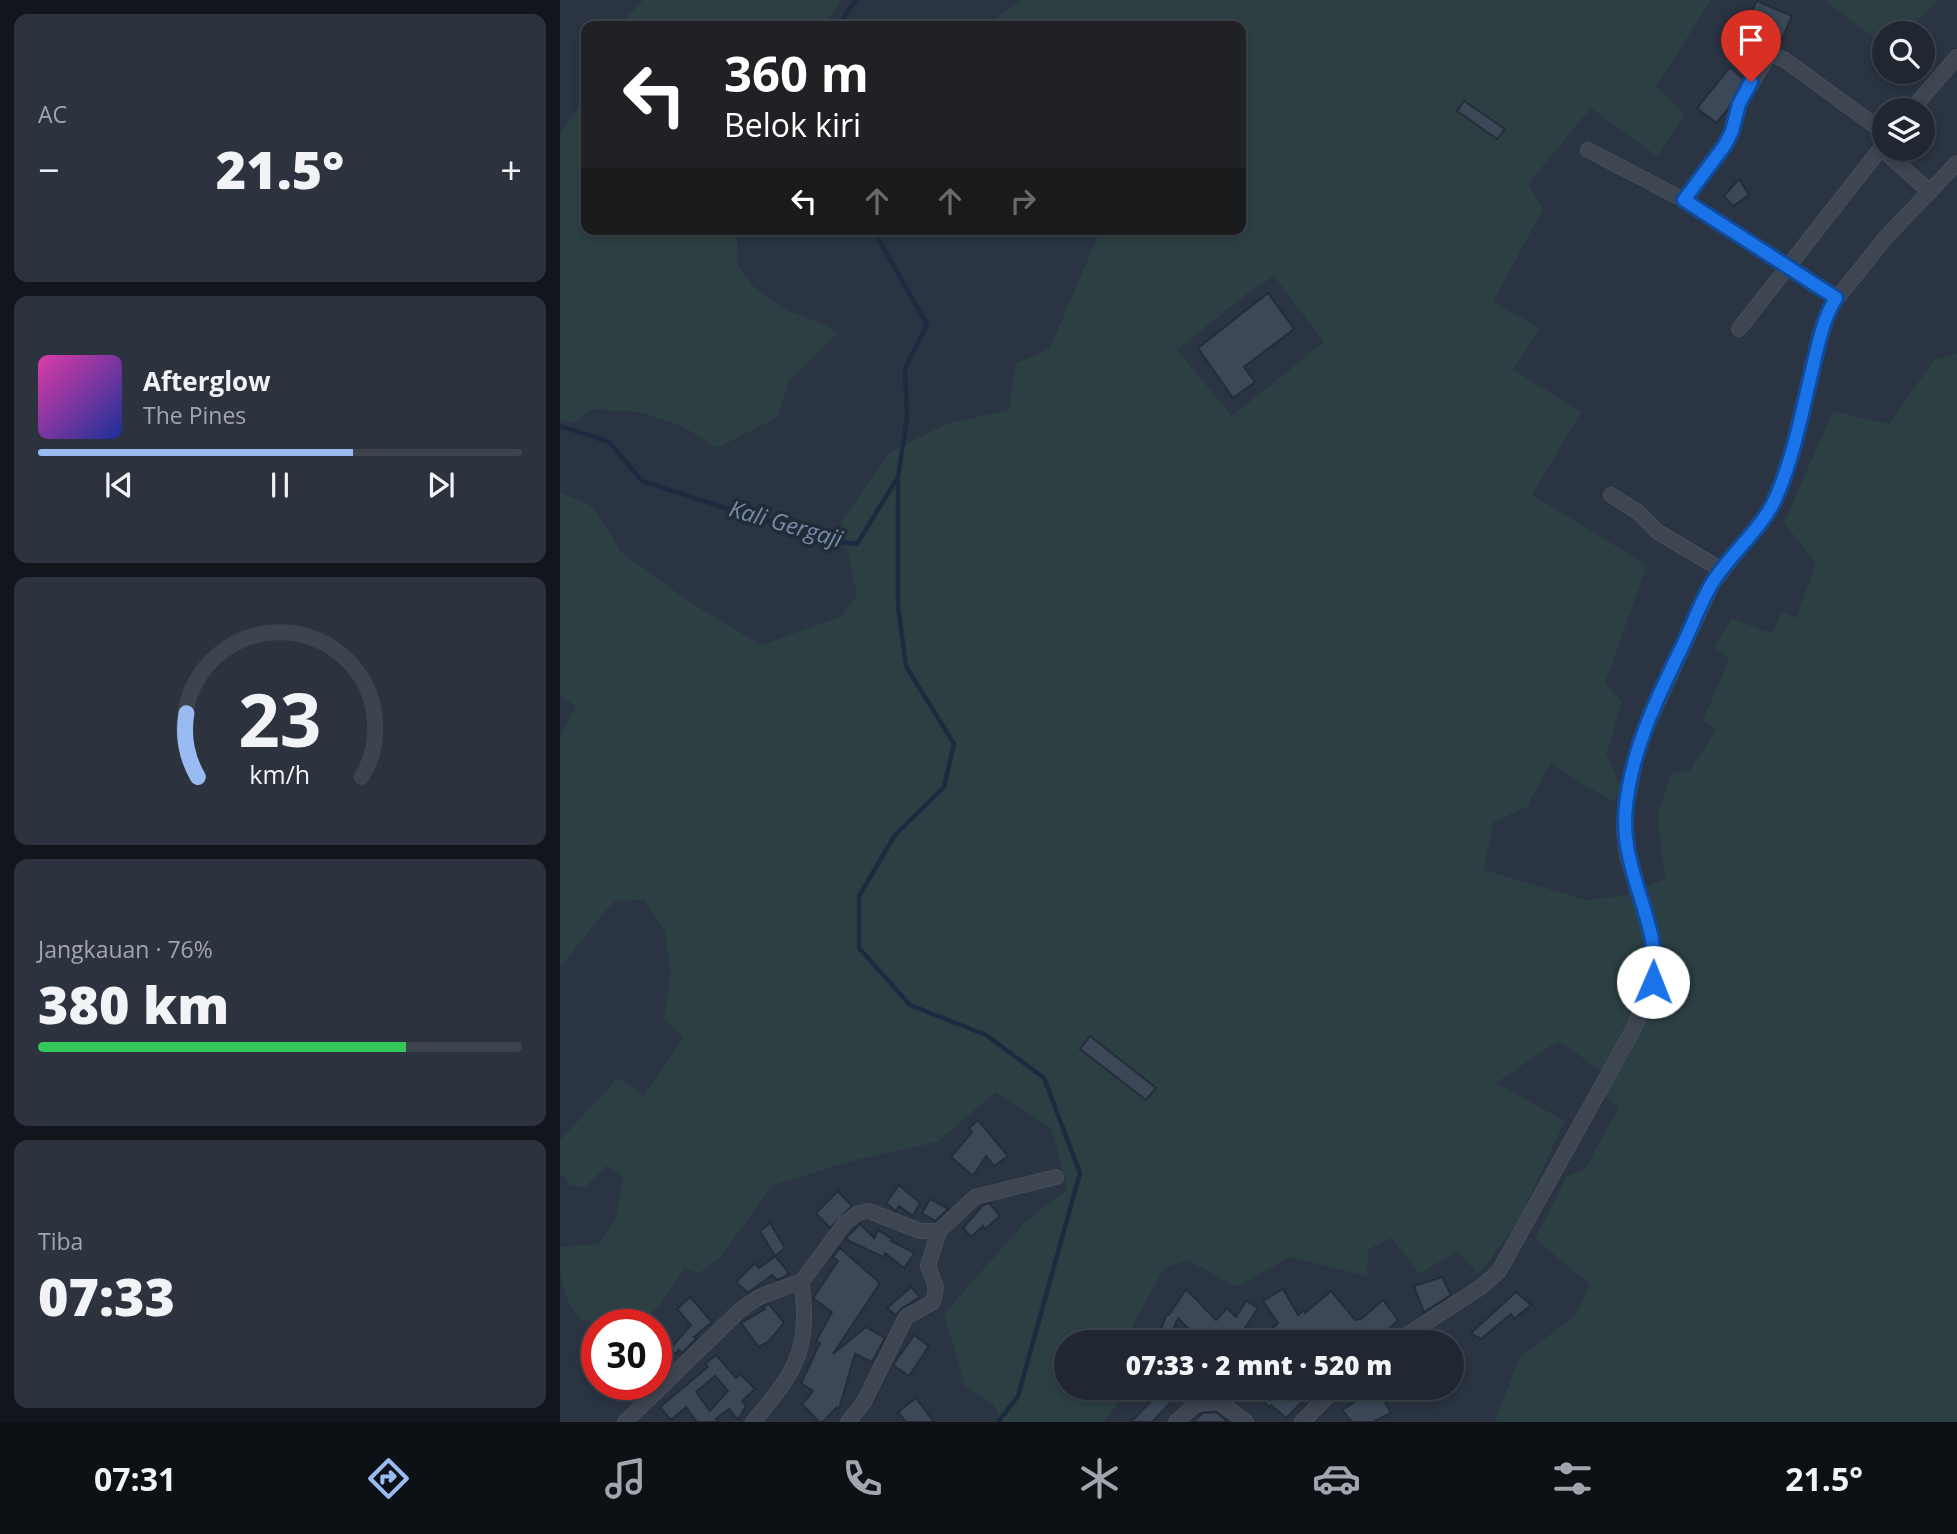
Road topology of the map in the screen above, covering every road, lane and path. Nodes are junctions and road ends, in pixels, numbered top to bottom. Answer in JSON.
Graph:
{"nodes":[{"id":1,"x":1957,"y":57,"type":"edge"},
{"id":2,"x":1921,"y":98,"type":"edge"},
{"id":3,"x":1872,"y":123,"type":"edge"},
{"id":4,"x":1588,"y":150,"type":"dead end"},
{"id":5,"x":1872,"y":160,"type":"edge"},
{"id":6,"x":1898,"y":161,"type":"edge"},
{"id":7,"x":1957,"y":163,"type":"edge"},
{"id":8,"x":1930,"y":192,"type":"junction"},
{"id":9,"x":1684,"y":200,"type":"junction"},
{"id":10,"x":1788,"y":268,"type":"junction"},
{"id":11,"x":1836,"y":298,"type":"junction"},
{"id":12,"x":1740,"y":328,"type":"dead end"},
{"id":13,"x":1611,"y":495,"type":"dead end"},
{"id":14,"x":1722,"y":570,"type":"junction"},
{"id":15,"x":1056,"y":1177,"type":"dead end"},
{"id":16,"x":939,"y":1231,"type":"junction"},
{"id":17,"x":802,"y":1281,"type":"junction"},
{"id":18,"x":1415,"y":1330,"type":"edge"},
{"id":19,"x":1206,"y":1400,"type":"edge"},
{"id":20,"x":1224,"y":1400,"type":"edge"},
{"id":21,"x":1324,"y":1400,"type":"edge"},
{"id":22,"x":639,"y":1416,"type":"edge"},
{"id":23,"x":625,"y":1422,"type":"edge"},
{"id":24,"x":753,"y":1422,"type":"edge"},
{"id":25,"x":848,"y":1422,"type":"edge"},
{"id":26,"x":1176,"y":1422,"type":"edge"},
{"id":27,"x":1246,"y":1422,"type":"edge"},
{"id":28,"x":1302,"y":1422,"type":"edge"}],
"edges":[{"from":1,"to":2,"type":"street"},
{"from":3,"to":9,"type":"street"},
{"from":4,"to":9,"type":"street"},
{"from":5,"to":10,"type":"street"},
{"from":6,"to":8,"type":"street"},
{"from":7,"to":8,"type":"street"},
{"from":8,"to":11,"type":"street"},
{"from":9,"to":10,"type":"street"},
{"from":10,"to":11,"type":"street"},
{"from":10,"to":12,"type":"street"},
{"from":11,"to":14,"type":"street"},
{"from":13,"to":14,"type":"street"},
{"from":14,"to":18,"type":"street"},
{"from":15,"to":16,"type":"street"},
{"from":16,"to":17,"type":"street"},
{"from":16,"to":25,"type":"street"},
{"from":17,"to":22,"type":"street"},
{"from":17,"to":24,"type":"street"},
{"from":19,"to":26,"type":"street"},
{"from":20,"to":27,"type":"street"},
{"from":21,"to":28,"type":"street"},
{"from":22,"to":23,"type":"street"}]}
